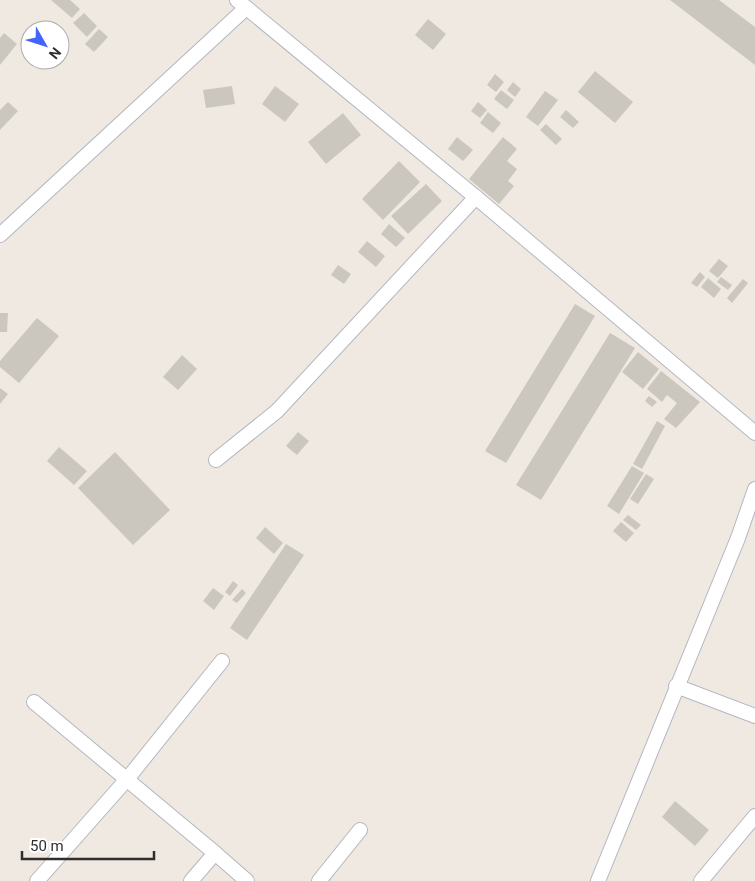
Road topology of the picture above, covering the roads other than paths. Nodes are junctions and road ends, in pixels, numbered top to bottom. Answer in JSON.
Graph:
{"nodes":[{"id":1,"x":241,"y":4,"type":"edge"},
{"id":2,"x":476,"y":197,"type":"junction"},
{"id":3,"x":0,"y":235,"type":"edge"},
{"id":4,"x":755,"y":433,"type":"edge"},
{"id":5,"x":216,"y":460,"type":"dead end"},
{"id":6,"x":755,"y":489,"type":"edge"},
{"id":7,"x":222,"y":661,"type":"dead end"},
{"id":8,"x":676,"y":686,"type":"junction"},
{"id":9,"x":34,"y":702,"type":"dead end"},
{"id":10,"x":755,"y":716,"type":"edge"},
{"id":11,"x":755,"y":816,"type":"edge"},
{"id":12,"x":360,"y":830,"type":"dead end"},
{"id":13,"x":215,"y":853,"type":"junction"},
{"id":14,"x":37,"y":881,"type":"edge"},
{"id":15,"x":191,"y":881,"type":"edge"},
{"id":16,"x":247,"y":881,"type":"edge"},
{"id":17,"x":319,"y":881,"type":"edge"},
{"id":18,"x":598,"y":881,"type":"edge"},
{"id":19,"x":701,"y":881,"type":"edge"}],
"edges":[{"from":1,"to":2,"type":"street"},
{"from":1,"to":3,"type":"street"},
{"from":2,"to":4,"type":"street"},
{"from":2,"to":5,"type":"street"},
{"from":6,"to":8,"type":"street"},
{"from":7,"to":14,"type":"street"},
{"from":8,"to":10,"type":"street"},
{"from":8,"to":18,"type":"street"},
{"from":9,"to":13,"type":"street"},
{"from":11,"to":19,"type":"street"},
{"from":12,"to":17,"type":"street"},
{"from":13,"to":15,"type":"street"},
{"from":13,"to":16,"type":"street"}]}
